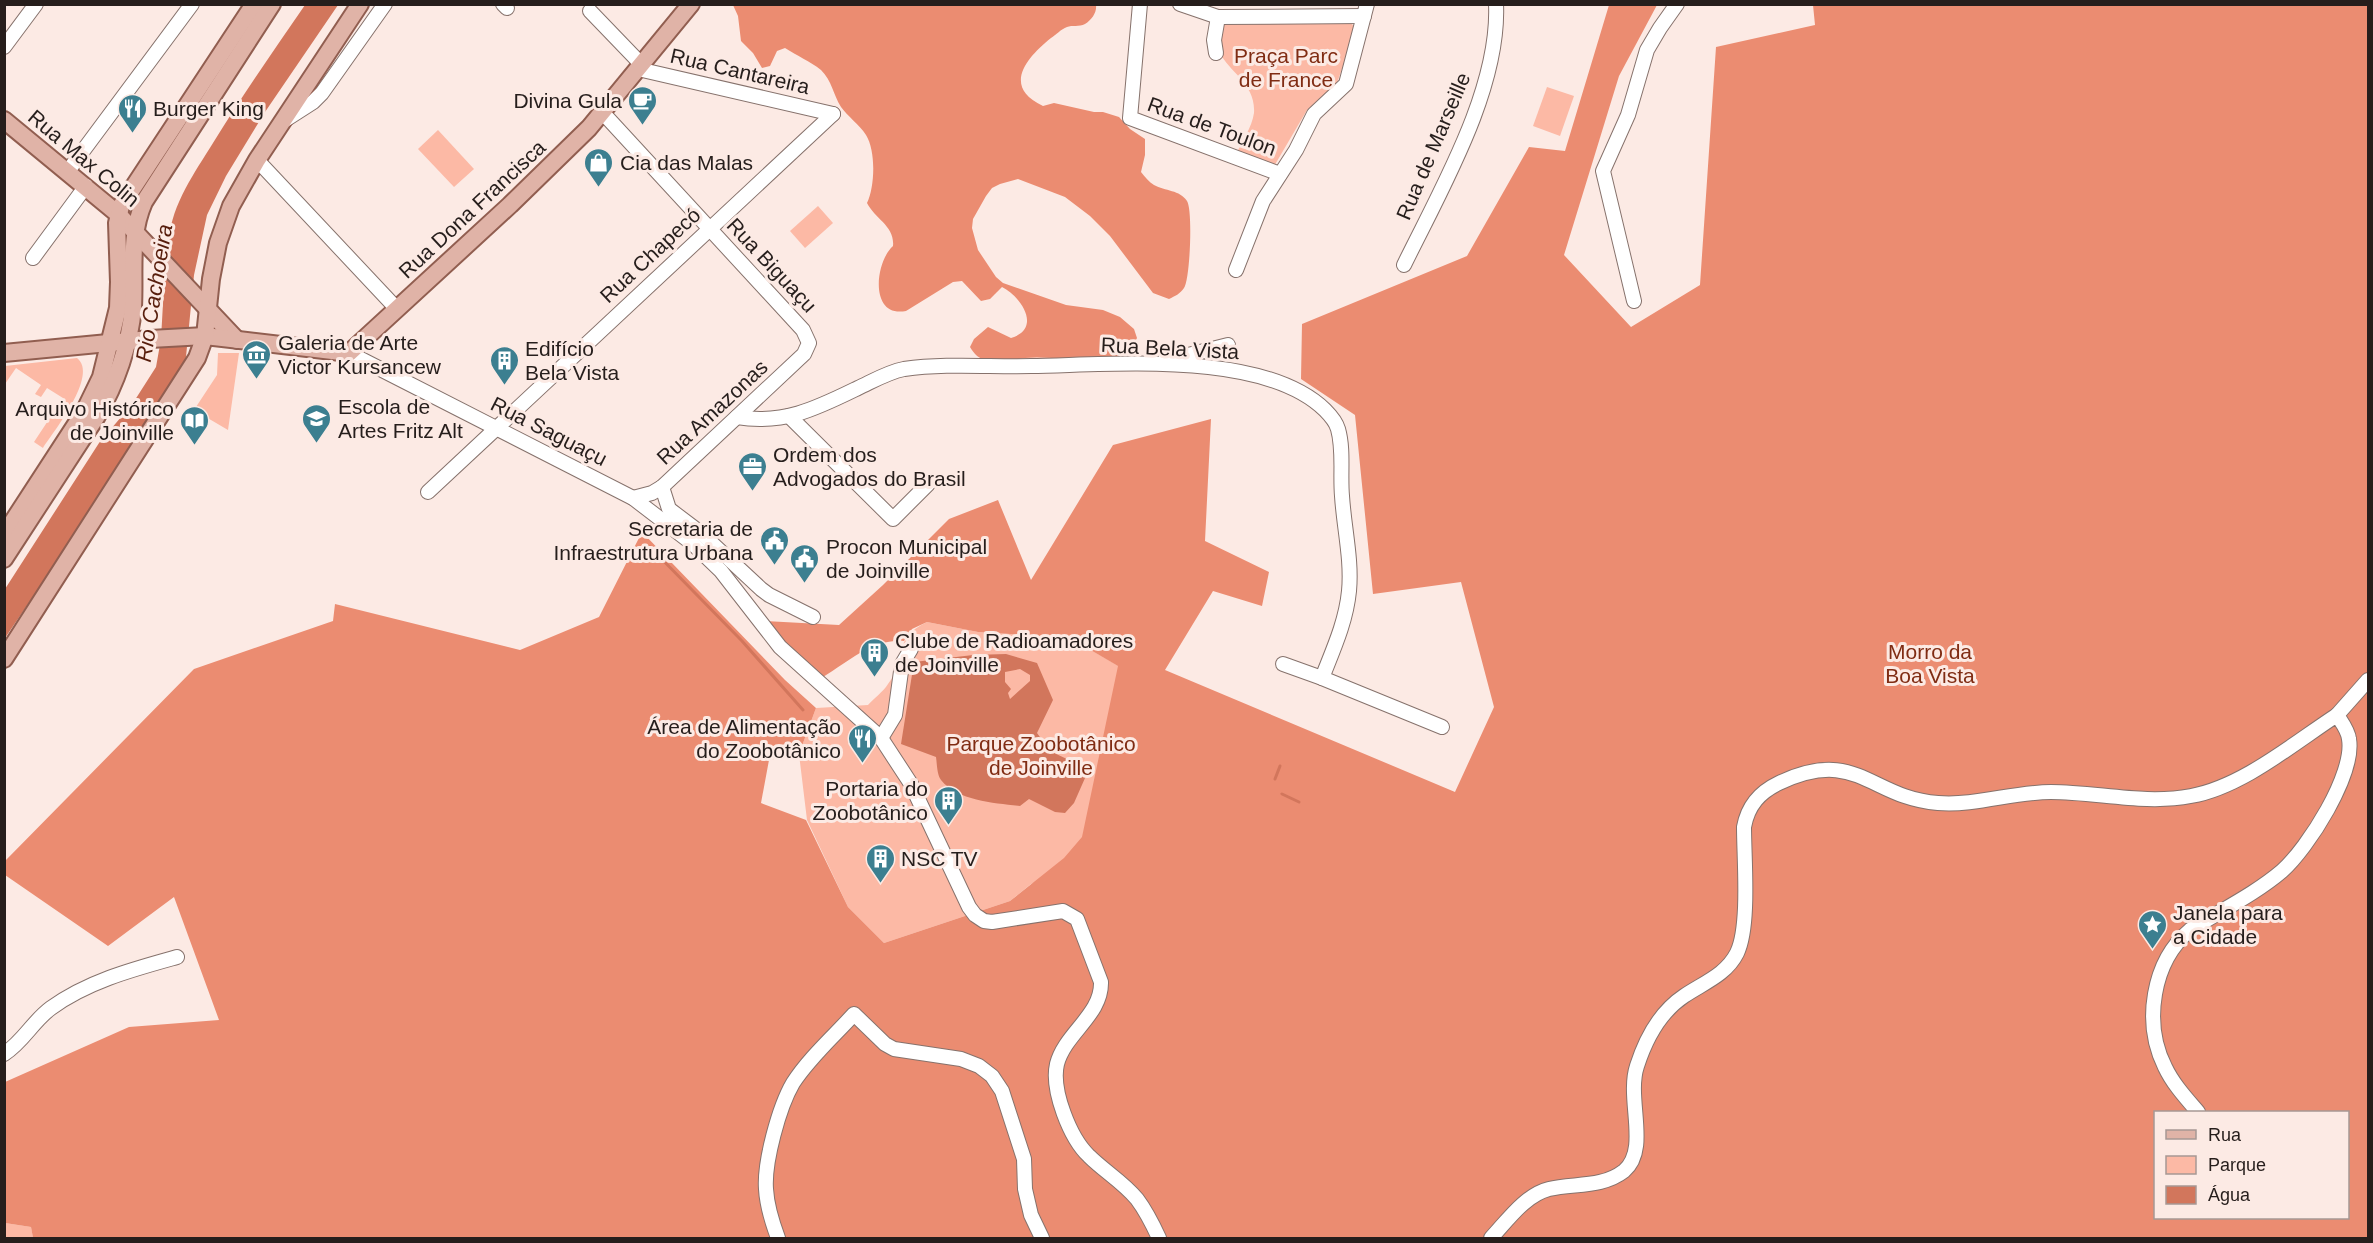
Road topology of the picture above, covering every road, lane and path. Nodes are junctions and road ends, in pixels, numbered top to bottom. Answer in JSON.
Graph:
{"nodes":[{"id":1,"x":36,"y":4,"type":"edge"},
{"id":2,"x":192,"y":4,"type":"edge"},
{"id":3,"x":254,"y":4,"type":"edge"},
{"id":4,"x":272,"y":4,"type":"edge"},
{"id":5,"x":360,"y":4,"type":"edge"},
{"id":6,"x":385,"y":4,"type":"edge"},
{"id":7,"x":691,"y":4,"type":"edge"},
{"id":8,"x":1140,"y":4,"type":"edge"},
{"id":9,"x":1180,"y":4,"type":"edge"},
{"id":10,"x":1496,"y":4,"type":"edge"},
{"id":11,"x":1677,"y":4,"type":"edge"},
{"id":12,"x":1365,"y":10,"type":"edge"},
{"id":13,"x":590,"y":11,"type":"dead end"},
{"id":14,"x":1218,"y":17,"type":"junction"},
{"id":15,"x":4,"y":47,"type":"edge"},
{"id":16,"x":1216,"y":53,"type":"dead end"},
{"id":17,"x":640,"y":67,"type":"junction"},
{"id":18,"x":603,"y":113,"type":"junction"},
{"id":19,"x":832,"y":114,"type":"joint"},
{"id":20,"x":4,"y":120,"type":"edge"},
{"id":21,"x":283,"y":121,"type":"junction"},
{"id":22,"x":257,"y":160,"type":"junction"},
{"id":23,"x":68,"y":171,"type":"junction"},
{"id":24,"x":1280,"y":174,"type":"junction"},
{"id":25,"x":86,"y":187,"type":"junction"},
{"id":26,"x":129,"y":191,"type":"junction"},
{"id":27,"x":118,"y":214,"type":"junction"},
{"id":28,"x":709,"y":228,"type":"junction"},
{"id":29,"x":135,"y":231,"type":"junction"},
{"id":30,"x":33,"y":258,"type":"dead end"},
{"id":31,"x":133,"y":259,"type":"junction"},
{"id":32,"x":159,"y":259,"type":"junction"},
{"id":33,"x":1404,"y":265,"type":"dead end"},
{"id":34,"x":118,"y":268,"type":"junction"},
{"id":35,"x":1236,"y":270,"type":"dead end"},
{"id":36,"x":1634,"y":301,"type":"dead end"},
{"id":37,"x":397,"y":309,"type":"junction"},
{"id":38,"x":208,"y":310,"type":"junction"},
{"id":39,"x":199,"y":336,"type":"junction"},
{"id":40,"x":237,"y":340,"type":"junction"},
{"id":41,"x":119,"y":341,"type":"junction"},
{"id":42,"x":809,"y":343,"type":"joint"},
{"id":43,"x":80,"y":345,"type":"junction"},
{"id":44,"x":1228,"y":345,"type":"dead end"},
{"id":45,"x":5,"y":352,"type":"edge"},
{"id":46,"x":349,"y":353,"type":"junction"},
{"id":47,"x":1147,"y":365,"type":"junction"},
{"id":48,"x":101,"y":377,"type":"junction"},
{"id":49,"x":789,"y":416,"type":"junction"},
{"id":50,"x":737,"y":417,"type":"junction"},
{"id":51,"x":495,"y":428,"type":"junction"},
{"id":52,"x":928,"y":484,"type":"dead end"},
{"id":53,"x":662,"y":487,"type":"junction"},
{"id":54,"x":428,"y":492,"type":"dead end"},
{"id":55,"x":633,"y":498,"type":"junction"},
{"id":56,"x":672,"y":520,"type":"junction"},
{"id":57,"x":4,"y":535,"type":"edge"},
{"id":58,"x":723,"y":554,"type":"junction"},
{"id":59,"x":706,"y":557,"type":"junction"},
{"id":60,"x":4,"y":559,"type":"edge"},
{"id":61,"x":721,"y":571,"type":"junction"},
{"id":62,"x":813,"y":617,"type":"dead end"},
{"id":63,"x":911,"y":650,"type":"dead end"},
{"id":64,"x":4,"y":659,"type":"edge"},
{"id":65,"x":1283,"y":664,"type":"dead end"},
{"id":66,"x":1322,"y":678,"type":"junction"},
{"id":67,"x":2368,"y":680,"type":"edge"},
{"id":68,"x":2337,"y":715,"type":"junction"},
{"id":69,"x":1442,"y":727,"type":"dead end"},
{"id":70,"x":881,"y":738,"type":"junction"},
{"id":71,"x":177,"y":957,"type":"dead end"},
{"id":72,"x":4,"y":1053,"type":"edge"},
{"id":73,"x":2196,"y":1111,"type":"edge"},
{"id":74,"x":778,"y":1239,"type":"edge"},
{"id":75,"x":1042,"y":1239,"type":"edge"},
{"id":76,"x":1159,"y":1239,"type":"edge"},
{"id":77,"x":1491,"y":1239,"type":"edge"}],
"edges":[{"from":1,"to":15,"type":"street"},
{"from":2,"to":23,"type":"street"},
{"from":3,"to":26,"type":"main road"},
{"from":4,"to":29,"type":"main road"},
{"from":5,"to":21,"type":"main road"},
{"from":6,"to":21,"type":"street"},
{"from":7,"to":17,"type":"main road","name":"Rua Dona Francisca"},
{"from":8,"to":24,"type":"street","name":"Rua de Toulon"},
{"from":9,"to":14,"type":"street"},
{"from":10,"to":33,"type":"street","name":"Rua de Marseille"},
{"from":11,"to":36,"type":"street"},
{"from":12,"to":14,"type":"street"},
{"from":12,"to":24,"type":"street"},
{"from":13,"to":17,"type":"street"},
{"from":14,"to":16,"type":"street"},
{"from":17,"to":18,"type":"main road","name":"Rua Dona Francisca"},
{"from":17,"to":19,"type":"street","name":"Rua Cantareira"},
{"from":18,"to":28,"type":"street","name":"Rua Biguaçu"},
{"from":18,"to":37,"type":"main road","name":"Rua Dona Francisca"},
{"from":19,"to":28,"type":"street","name":"Rua Chapecó"},
{"from":20,"to":23,"type":"main road","name":"Rua Max Colin"},
{"from":21,"to":22,"type":"main road"},
{"from":22,"to":37,"type":"street"},
{"from":22,"to":38,"type":"main road"},
{"from":23,"to":25,"type":"main road","name":"Rua Max Colin"},
{"from":24,"to":35,"type":"street"},
{"from":25,"to":26,"type":"main road"},
{"from":25,"to":27,"type":"main road","name":"Rua Max Colin"},
{"from":25,"to":30,"type":"street"},
{"from":26,"to":27,"type":"main road"},
{"from":27,"to":29,"type":"main road","name":"Rua Max Colin"},
{"from":27,"to":34,"type":"main road"},
{"from":28,"to":42,"type":"street","name":"Rua Biguaçu"},
{"from":28,"to":51,"type":"street","name":"Rua Chapecó"},
{"from":29,"to":31,"type":"main road"},
{"from":29,"to":32,"type":"main road","name":"Rua Max Colin"},
{"from":31,"to":32,"type":"main road"},
{"from":31,"to":34,"type":"main road"},
{"from":31,"to":41,"type":"main road"},
{"from":32,"to":38,"type":"main road","name":"Rua Max Colin"},
{"from":34,"to":41,"type":"main road"},
{"from":37,"to":46,"type":"main road","name":"Rua Dona Francisca"},
{"from":38,"to":39,"type":"main road"},
{"from":38,"to":40,"type":"main road"},
{"from":39,"to":40,"type":"main road"},
{"from":39,"to":41,"type":"main road"},
{"from":39,"to":64,"type":"main road"},
{"from":40,"to":46,"type":"main road"},
{"from":41,"to":43,"type":"main road"},
{"from":41,"to":48,"type":"main road"},
{"from":41,"to":60,"type":"main road"},
{"from":42,"to":50,"type":"street","name":"Rua Amazonas"},
{"from":43,"to":45,"type":"main road"},
{"from":43,"to":48,"type":"main road"},
{"from":44,"to":47,"type":"street"},
{"from":46,"to":51,"type":"street","name":"Rua Saguaçu"},
{"from":47,"to":49,"type":"street","name":"Rua Bela Vista"},
{"from":47,"to":66,"type":"street","name":"Rua Bela Vista"},
{"from":48,"to":57,"type":"main road"},
{"from":49,"to":50,"type":"street","name":"Rua Bela Vista"},
{"from":49,"to":52,"type":"street"},
{"from":50,"to":53,"type":"street","name":"Rua Amazonas"},
{"from":51,"to":54,"type":"street","name":"Rua Chapecó"},
{"from":51,"to":55,"type":"street","name":"Rua Saguaçu"},
{"from":53,"to":55,"type":"street","name":"Rua Amazonas"},
{"from":53,"to":56,"type":"street"},
{"from":55,"to":56,"type":"street","name":"Rua Saguaçu"},
{"from":56,"to":58,"type":"street"},
{"from":56,"to":59,"type":"street"},
{"from":58,"to":59,"type":"street"},
{"from":58,"to":61,"type":"street"},
{"from":58,"to":62,"type":"street"},
{"from":59,"to":61,"type":"street"},
{"from":61,"to":70,"type":"street"},
{"from":63,"to":70,"type":"street"},
{"from":65,"to":66,"type":"street"},
{"from":66,"to":69,"type":"street"},
{"from":67,"to":68,"type":"street"},
{"from":68,"to":73,"type":"street"},
{"from":68,"to":77,"type":"street"},
{"from":70,"to":76,"type":"street"},
{"from":71,"to":72,"type":"street"},
{"from":74,"to":75,"type":"street"}]}
